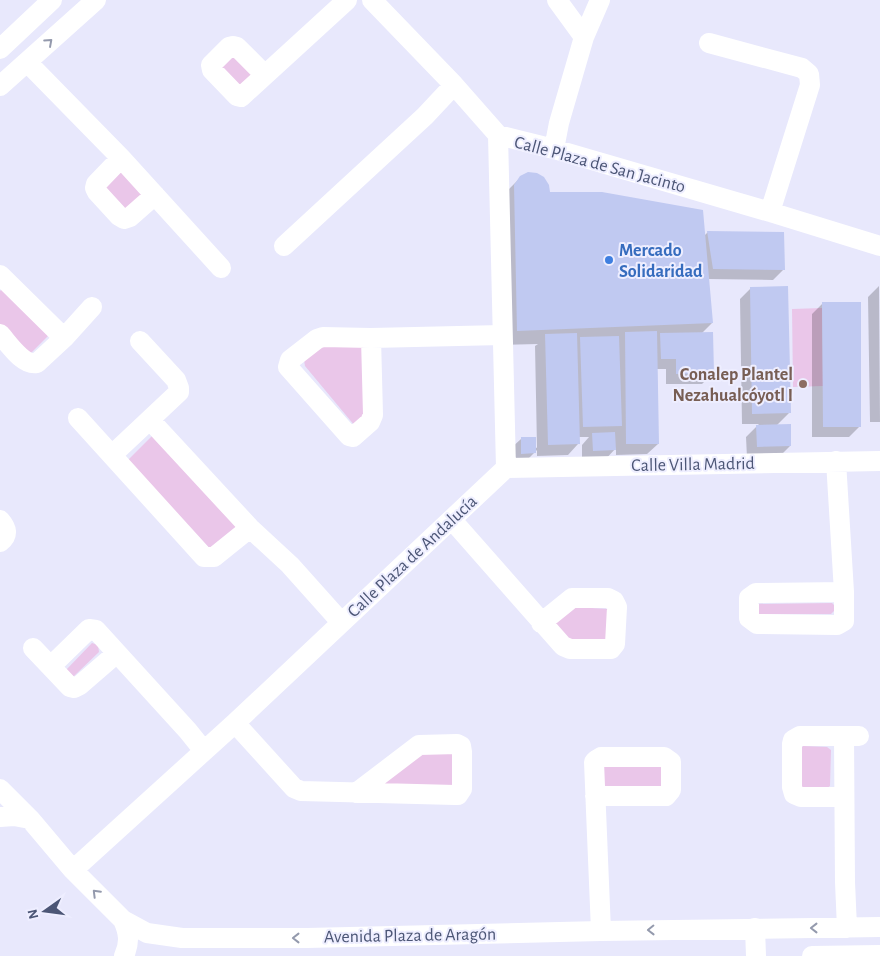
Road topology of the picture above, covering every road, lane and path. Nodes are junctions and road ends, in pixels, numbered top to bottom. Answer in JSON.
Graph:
{"nodes":[{"id":1,"x":52,"y":0,"type":"edge"},
{"id":2,"x":96,"y":0,"type":"edge"},
{"id":3,"x":347,"y":0,"type":"edge"},
{"id":4,"x":372,"y":0,"type":"edge"},
{"id":5,"x":558,"y":0,"type":"edge"},
{"id":6,"x":600,"y":0,"type":"edge"},
{"id":7,"x":584,"y":37,"type":"junction"},
{"id":8,"x":709,"y":43,"type":"dead end"},
{"id":9,"x":0,"y":49,"type":"edge"},
{"id":10,"x":27,"y":62,"type":"junction"},
{"id":11,"x":265,"y":75,"type":"dead end"},
{"id":12,"x":454,"y":85,"type":"junction"},
{"id":13,"x":0,"y":86,"type":"edge"},
{"id":14,"x":498,"y":135,"type":"junction"},
{"id":15,"x":554,"y":149,"type":"junction"},
{"id":16,"x":121,"y":158,"type":"junction"},
{"id":17,"x":155,"y":195,"type":"junction"},
{"id":18,"x":770,"y":212,"type":"junction"},
{"id":19,"x":284,"y":246,"type":"dead end"},
{"id":20,"x":880,"y":246,"type":"edge"},
{"id":21,"x":221,"y":268,"type":"dead end"},
{"id":22,"x":1,"y":277,"type":"edge"},
{"id":23,"x":92,"y":306,"type":"dead end"},
{"id":24,"x":0,"y":334,"type":"edge"},
{"id":25,"x":502,"y":335,"type":"junction"},
{"id":26,"x":64,"y":338,"type":"junction"},
{"id":27,"x":370,"y":338,"type":"junction"},
{"id":28,"x":140,"y":341,"type":"dead end"},
{"id":29,"x":78,"y":418,"type":"dead end"},
{"id":30,"x":150,"y":420,"type":"junction"},
{"id":31,"x":112,"y":455,"type":"junction"},
{"id":32,"x":880,"y":461,"type":"edge"},
{"id":33,"x":836,"y":462,"type":"junction"},
{"id":34,"x":506,"y":468,"type":"junction"},
{"id":35,"x":0,"y":520,"type":"edge"},
{"id":36,"x":452,"y":520,"type":"junction"},
{"id":37,"x":250,"y":528,"type":"junction"},
{"id":38,"x":0,"y":542,"type":"edge"},
{"id":39,"x":844,"y":592,"type":"dead end"},
{"id":40,"x":341,"y":622,"type":"junction"},
{"id":41,"x":541,"y":622,"type":"dead end"},
{"id":42,"x":33,"y":648,"type":"dead end"},
{"id":43,"x":117,"y":653,"type":"junction"},
{"id":44,"x":51,"y":666,"type":"junction"},
{"id":45,"x":235,"y":723,"type":"junction"},
{"id":46,"x":204,"y":752,"type":"junction"},
{"id":47,"x":0,"y":789,"type":"edge"},
{"id":48,"x":356,"y":793,"type":"junction"},
{"id":49,"x":594,"y":796,"type":"junction"},
{"id":50,"x":844,"y":797,"type":"junction"},
{"id":51,"x":0,"y":817,"type":"edge"},
{"id":52,"x":30,"y":820,"type":"junction"},
{"id":53,"x":73,"y":870,"type":"junction"},
{"id":54,"x":123,"y":920,"type":"junction"},
{"id":55,"x":880,"y":927,"type":"edge"},
{"id":56,"x":755,"y":928,"type":"junction"},
{"id":57,"x":846,"y":928,"type":"junction"},
{"id":58,"x":601,"y":930,"type":"junction"},
{"id":59,"x":880,"y":955,"type":"edge"},
{"id":60,"x":124,"y":956,"type":"edge"},
{"id":61,"x":756,"y":956,"type":"edge"},
{"id":62,"x":812,"y":956,"type":"edge"}],
"edges":[{"from":1,"to":9,"type":"street"},
{"from":10,"to":2,"type":"street","one_way":true},
{"from":3,"to":11,"type":"street"},
{"from":4,"to":12,"type":"street","name":"Calle Plaza de San Jacinto"},
{"from":5,"to":7,"type":"street"},
{"from":6,"to":7,"type":"street"},
{"from":7,"to":15,"type":"street"},
{"from":8,"to":18,"type":"street"},
{"from":10,"to":13,"type":"street"},
{"from":10,"to":16,"type":"street"},
{"from":12,"to":14,"type":"street","name":"Calle Plaza de San Jacinto"},
{"from":12,"to":19,"type":"street"},
{"from":14,"to":15,"type":"street","name":"Calle Plaza de San Jacinto"},
{"from":14,"to":25,"type":"street"},
{"from":15,"to":18,"type":"street","name":"Calle Plaza de San Jacinto"},
{"from":16,"to":17,"type":"street"},
{"from":16,"to":17,"type":"street"},
{"from":17,"to":21,"type":"street"},
{"from":18,"to":20,"type":"street","name":"Calle Plaza de San Jacinto"},
{"from":22,"to":26,"type":"street"},
{"from":23,"to":26,"type":"street"},
{"from":24,"to":26,"type":"street"},
{"from":25,"to":27,"type":"street"},
{"from":25,"to":34,"type":"street"},
{"from":27,"to":27,"type":"street"},
{"from":28,"to":30,"type":"street"},
{"from":29,"to":31,"type":"street"},
{"from":30,"to":31,"type":"street"},
{"from":30,"to":37,"type":"street"},
{"from":31,"to":37,"type":"street"},
{"from":32,"to":33,"type":"street","name":"Calle Villa Madrid"},
{"from":33,"to":34,"type":"street","name":"Calle Villa Madrid"},
{"from":33,"to":39,"type":"street"},
{"from":34,"to":36,"type":"street","name":"Calle Plaza de Andalucía"},
{"from":35,"to":38,"type":"street"},
{"from":36,"to":40,"type":"street","name":"Calle Plaza de Andalucía"},
{"from":36,"to":41,"type":"street"},
{"from":37,"to":40,"type":"street"},
{"from":40,"to":45,"type":"street","name":"Calle Plaza de Andalucía"},
{"from":42,"to":44,"type":"street"},
{"from":43,"to":44,"type":"street"},
{"from":43,"to":44,"type":"street"},
{"from":43,"to":46,"type":"street"},
{"from":45,"to":46,"type":"street","name":"Calle Plaza de Andalucía"},
{"from":45,"to":48,"type":"street"},
{"from":46,"to":53,"type":"street","name":"Calle Plaza de Andalucía"},
{"from":47,"to":52,"type":"street","name":"Avenida Plaza de Aragón"},
{"from":48,"to":48,"type":"street"},
{"from":49,"to":49,"type":"street"},
{"from":49,"to":58,"type":"street"},
{"from":50,"to":50,"type":"street"},
{"from":50,"to":57,"type":"street"},
{"from":51,"to":52,"type":"street"},
{"from":52,"to":53,"type":"street","name":"Avenida Plaza de Aragón"},
{"from":54,"to":53,"type":"street","name":"Avenida Plaza de Aragón","one_way":true},
{"from":58,"to":54,"type":"street","name":"Avenida Plaza de Aragón","one_way":true},
{"from":54,"to":60,"type":"street"},
{"from":55,"to":57,"type":"street","name":"Avenida Plaza de Aragón"},
{"from":57,"to":56,"type":"street","name":"Avenida Plaza de Aragón","one_way":true},
{"from":56,"to":58,"type":"street","name":"Avenida Plaza de Aragón","one_way":true},
{"from":56,"to":61,"type":"street"},
{"from":59,"to":62,"type":"street"}]}
